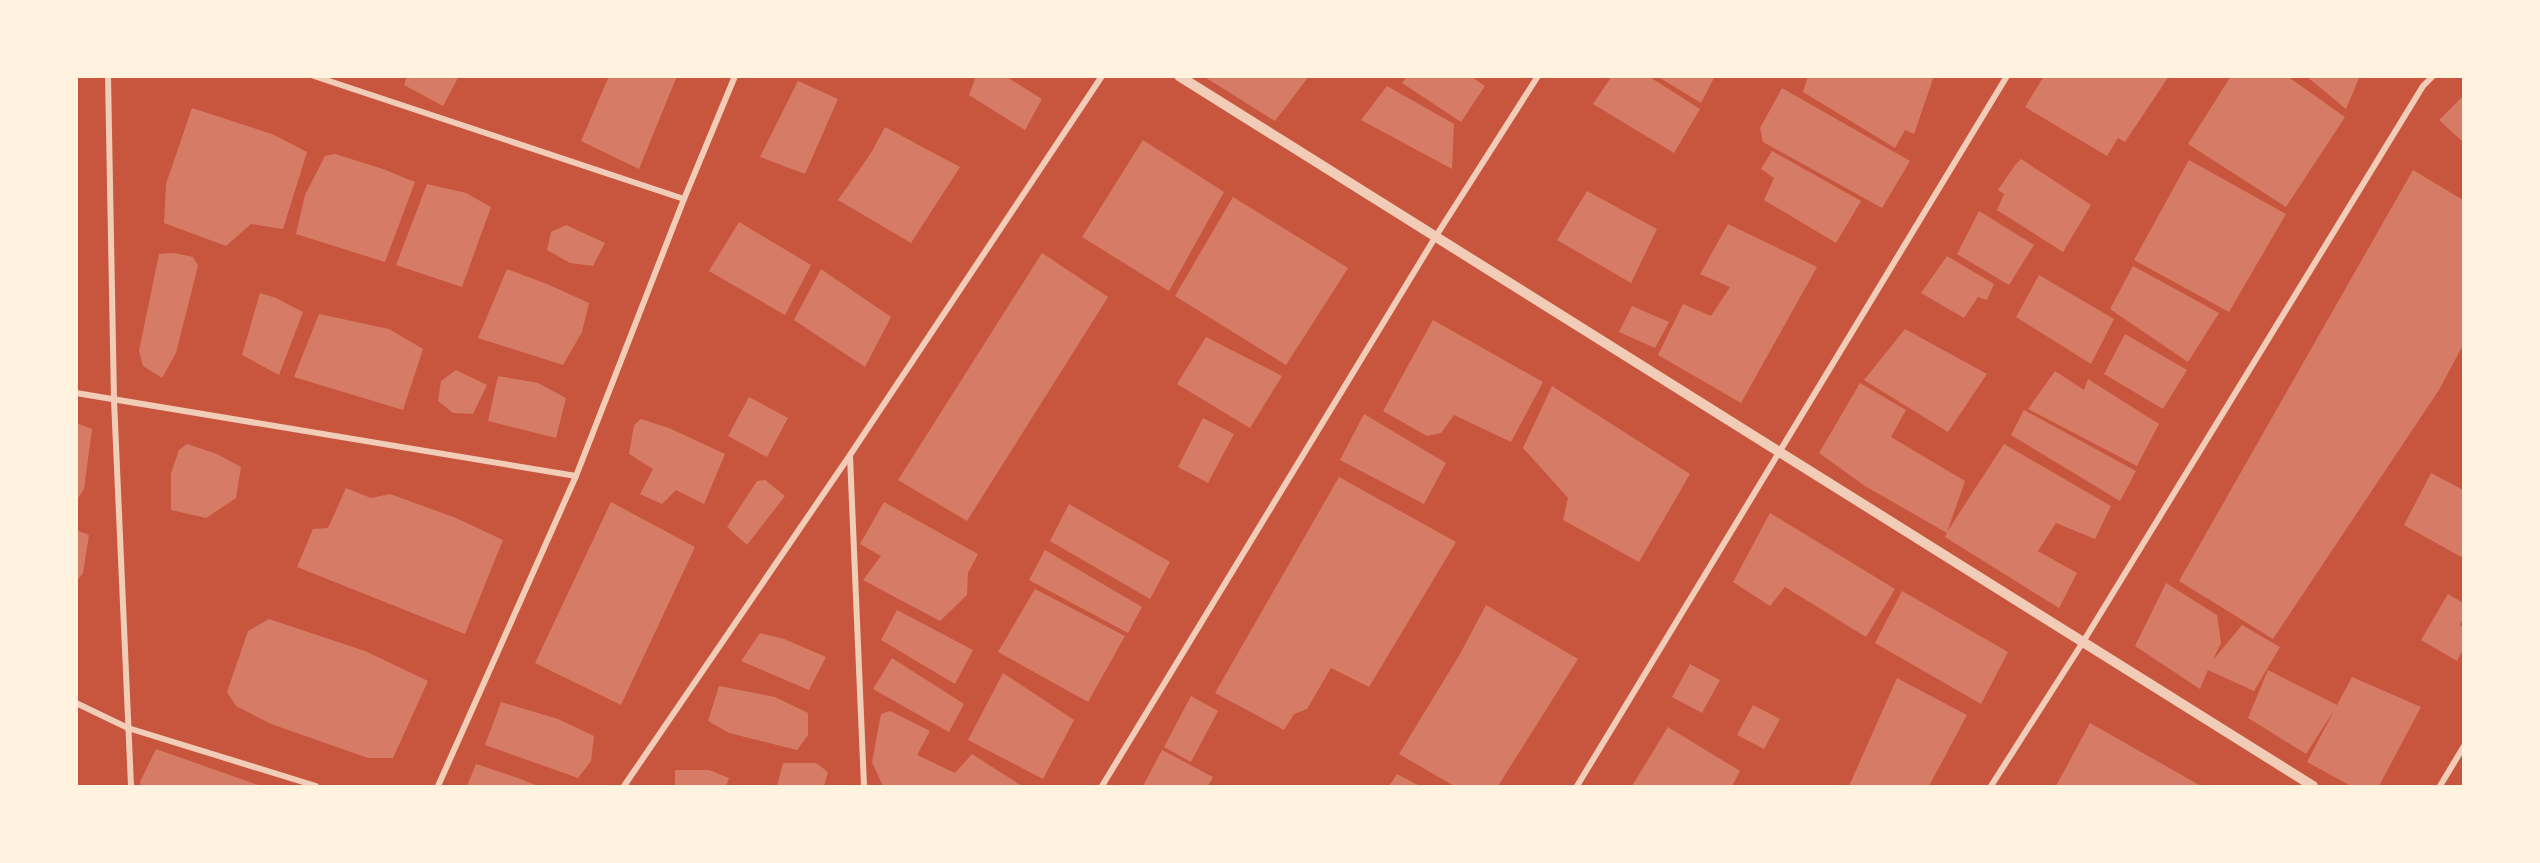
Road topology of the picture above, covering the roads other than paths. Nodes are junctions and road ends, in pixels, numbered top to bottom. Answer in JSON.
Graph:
{"nodes":[{"id":1,"x":108,"y":76,"type":"edge"},
{"id":2,"x":314,"y":76,"type":"edge"},
{"id":3,"x":735,"y":76,"type":"edge"},
{"id":4,"x":1102,"y":76,"type":"edge"},
{"id":5,"x":1179,"y":76,"type":"edge"},
{"id":6,"x":1538,"y":76,"type":"edge"},
{"id":7,"x":2007,"y":76,"type":"edge"},
{"id":8,"x":2433,"y":76,"type":"edge"},
{"id":9,"x":684,"y":199,"type":"junction"},
{"id":10,"x":1436,"y":236,"type":"junction"},
{"id":11,"x":76,"y":393,"type":"edge"},
{"id":12,"x":114,"y":400,"type":"junction"},
{"id":13,"x":1780,"y":452,"type":"junction"},
{"id":14,"x":850,"y":455,"type":"junction"},
{"id":15,"x":576,"y":476,"type":"junction"},
{"id":16,"x":2083,"y":642,"type":"junction"},
{"id":17,"x":76,"y":703,"type":"edge"},
{"id":18,"x":128,"y":728,"type":"junction"},
{"id":19,"x":2463,"y":746,"type":"edge"},
{"id":20,"x":131,"y":786,"type":"edge"},
{"id":21,"x":316,"y":786,"type":"edge"},
{"id":22,"x":438,"y":786,"type":"edge"},
{"id":23,"x":624,"y":786,"type":"edge"},
{"id":24,"x":864,"y":786,"type":"edge"},
{"id":25,"x":1102,"y":786,"type":"edge"},
{"id":26,"x":1577,"y":786,"type":"edge"},
{"id":27,"x":1991,"y":786,"type":"edge"},
{"id":28,"x":2313,"y":786,"type":"edge"},
{"id":29,"x":2440,"y":786,"type":"edge"}],
"edges":[{"from":1,"to":12,"type":"street"},
{"from":2,"to":9,"type":"street"},
{"from":3,"to":9,"type":"street"},
{"from":4,"to":14,"type":"street"},
{"from":5,"to":10,"type":"street"},
{"from":6,"to":10,"type":"street"},
{"from":7,"to":13,"type":"street"},
{"from":8,"to":16,"type":"street"},
{"from":9,"to":15,"type":"street"},
{"from":10,"to":13,"type":"street"},
{"from":10,"to":25,"type":"street"},
{"from":11,"to":12,"type":"street"},
{"from":12,"to":15,"type":"street"},
{"from":12,"to":18,"type":"street"},
{"from":13,"to":16,"type":"street"},
{"from":13,"to":26,"type":"street"},
{"from":14,"to":23,"type":"street"},
{"from":14,"to":24,"type":"street"},
{"from":15,"to":22,"type":"street"},
{"from":16,"to":27,"type":"street"},
{"from":16,"to":28,"type":"street"},
{"from":17,"to":18,"type":"street"},
{"from":18,"to":20,"type":"street"},
{"from":18,"to":21,"type":"street"},
{"from":19,"to":29,"type":"street"}]}
